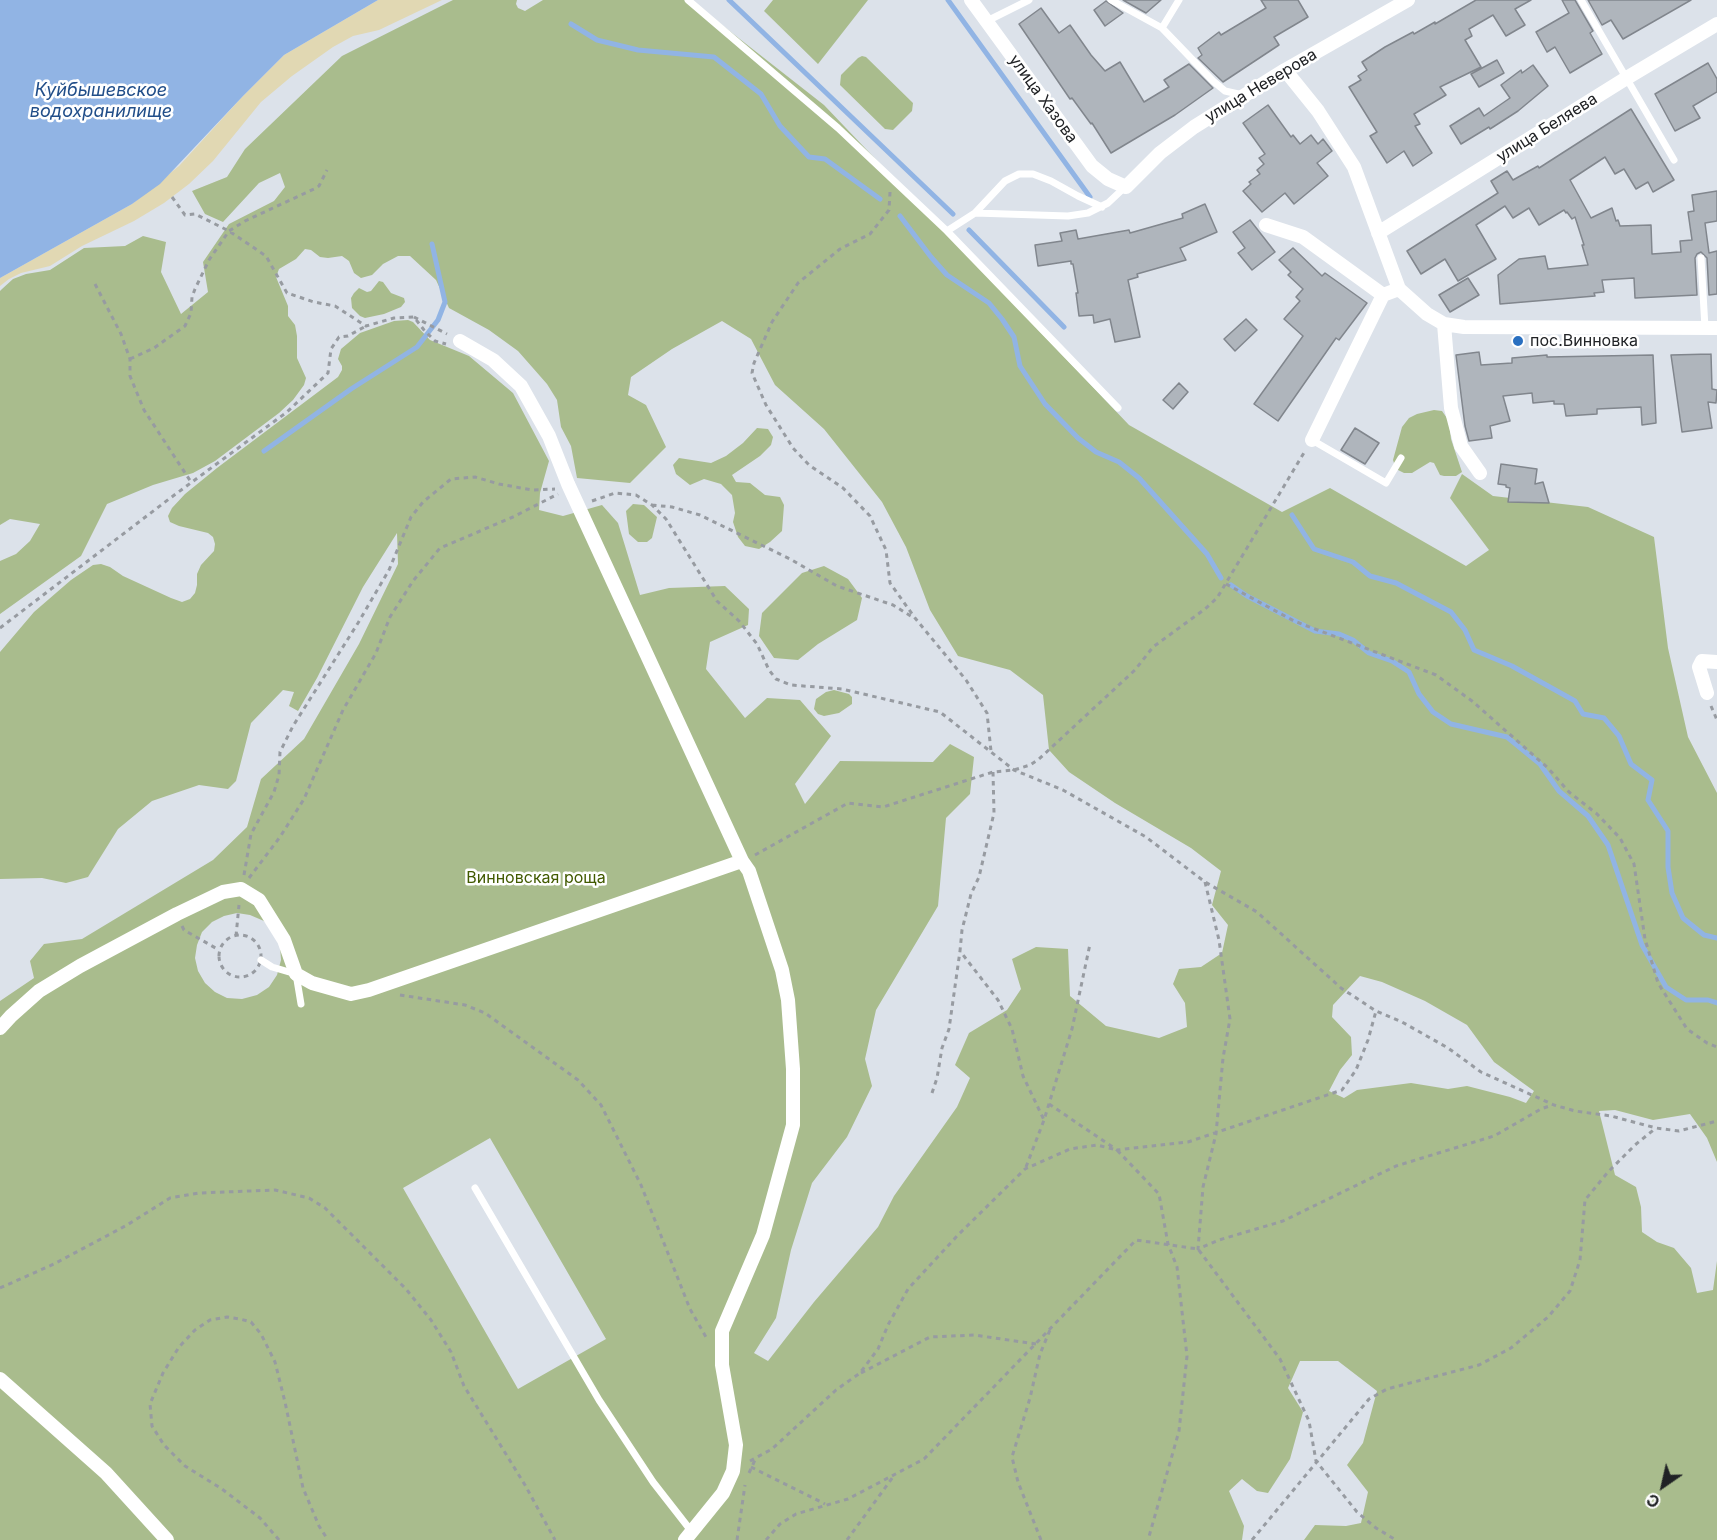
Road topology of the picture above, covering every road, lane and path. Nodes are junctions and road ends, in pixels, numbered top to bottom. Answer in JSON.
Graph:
{"nodes":[{"id":1,"x":688,"y":0,"type":"edge"},
{"id":2,"x":971,"y":0,"type":"edge"},
{"id":3,"x":1029,"y":0,"type":"edge"},
{"id":4,"x":1111,"y":0,"type":"edge"},
{"id":5,"x":1179,"y":0,"type":"edge"},
{"id":6,"x":1408,"y":0,"type":"edge"},
{"id":7,"x":1581,"y":0,"type":"edge"},
{"id":8,"x":987,"y":21,"type":"junction"},
{"id":9,"x":1717,"y":24,"type":"edge"},
{"id":10,"x":1162,"y":28,"type":"junction"},
{"id":11,"x":1285,"y":70,"type":"junction"},
{"id":12,"x":1625,"y":79,"type":"junction"},
{"id":13,"x":1245,"y":95,"type":"junction"},
{"id":14,"x":1674,"y":160,"type":"dead end"},
{"id":15,"x":327,"y":170,"type":"dead end"},
{"id":16,"x":891,"y":180,"type":"junction"},
{"id":17,"x":1126,"y":187,"type":"junction"},
{"id":18,"x":172,"y":197,"type":"dead end"},
{"id":19,"x":1102,"y":207,"type":"junction"},
{"id":20,"x":975,"y":213,"type":"junction"},
{"id":21,"x":1266,"y":225,"type":"dead end"},
{"id":22,"x":229,"y":231,"type":"junction"},
{"id":23,"x":947,"y":231,"type":"junction"},
{"id":24,"x":1378,"y":233,"type":"junction"},
{"id":25,"x":1701,"y":258,"type":"dead end"},
{"id":26,"x":95,"y":284,"type":"dead end"},
{"id":27,"x":1399,"y":289,"type":"junction"},
{"id":28,"x":1383,"y":295,"type":"junction"},
{"id":29,"x":414,"y":317,"type":"junction"},
{"id":30,"x":1443,"y":324,"type":"junction"},
{"id":31,"x":366,"y":326,"type":"junction"},
{"id":32,"x":1711,"y":328,"type":"edge"},
{"id":33,"x":460,"y":341,"type":"junction"},
{"id":34,"x":129,"y":359,"type":"junction"},
{"id":35,"x":1118,"y":408,"type":"dead end"},
{"id":36,"x":1312,"y":440,"type":"junction"},
{"id":37,"x":1401,"y":458,"type":"dead end"},
{"id":38,"x":1480,"y":473,"type":"dead end"},
{"id":39,"x":191,"y":483,"type":"junction"},
{"id":40,"x":570,"y":487,"type":"junction"},
{"id":41,"x":652,"y":505,"type":"junction"},
{"id":42,"x":579,"y":506,"type":"junction"},
{"id":43,"x":1226,"y":584,"type":"junction"},
{"id":44,"x":915,"y":618,"type":"junction"},
{"id":45,"x":0,"y":628,"type":"edge"},
{"id":46,"x":1717,"y":662,"type":"edge"},
{"id":47,"x":1707,"y":693,"type":"dead end"},
{"id":48,"x":991,"y":751,"type":"junction"},
{"id":49,"x":1014,"y":770,"type":"junction"},
{"id":50,"x":993,"y":772,"type":"junction"},
{"id":51,"x":742,"y":861,"type":"junction"},
{"id":52,"x":1205,"y":882,"type":"junction"},
{"id":53,"x":241,"y":889,"type":"junction"},
{"id":54,"x":177,"y":914,"type":"junction"},
{"id":55,"x":237,"y":924,"type":"dead end"},
{"id":56,"x":236,"y":936,"type":"junction"},
{"id":57,"x":1090,"y":944,"type":"dead end"},
{"id":58,"x":220,"y":950,"type":"junction"},
{"id":59,"x":960,"y":951,"type":"junction"},
{"id":60,"x":261,"y":960,"type":"junction"},
{"id":61,"x":296,"y":974,"type":"junction"},
{"id":62,"x":369,"y":990,"type":"junction"},
{"id":63,"x":302,"y":1004,"type":"dead end"},
{"id":64,"x":1376,"y":1011,"type":"junction"},
{"id":65,"x":0,"y":1028,"type":"edge"},
{"id":66,"x":1717,"y":1047,"type":"edge"},
{"id":67,"x":932,"y":1093,"type":"dead end"},
{"id":68,"x":1049,"y":1104,"type":"junction"},
{"id":69,"x":1554,"y":1105,"type":"junction"},
{"id":70,"x":1044,"y":1120,"type":"junction"},
{"id":71,"x":1717,"y":1121,"type":"edge"},
{"id":72,"x":1656,"y":1128,"type":"junction"},
{"id":73,"x":1216,"y":1134,"type":"junction"},
{"id":74,"x":1117,"y":1150,"type":"junction"},
{"id":75,"x":1025,"y":1169,"type":"junction"},
{"id":76,"x":475,"y":1188,"type":"dead end"},
{"id":77,"x":1168,"y":1244,"type":"junction"},
{"id":78,"x":1198,"y":1249,"type":"junction"},
{"id":79,"x":0,"y":1288,"type":"edge"},
{"id":80,"x":690,"y":1309,"type":"dead end"},
{"id":81,"x":1052,"y":1326,"type":"junction"},
{"id":82,"x":1036,"y":1344,"type":"junction"},
{"id":83,"x":860,"y":1373,"type":"junction"},
{"id":84,"x":1,"y":1381,"type":"edge"},
{"id":85,"x":755,"y":1458,"type":"junction"},
{"id":86,"x":1316,"y":1461,"type":"junction"},
{"id":87,"x":752,"y":1467,"type":"junction"},
{"id":88,"x":733,"y":1471,"type":"junction"},
{"id":89,"x":894,"y":1476,"type":"junction"},
{"id":90,"x":826,"y":1505,"type":"junction"},
{"id":91,"x":689,"y":1536,"type":"edge"},
{"id":92,"x":167,"y":1540,"type":"edge"},
{"id":93,"x":279,"y":1540,"type":"edge"},
{"id":94,"x":327,"y":1540,"type":"edge"},
{"id":95,"x":555,"y":1540,"type":"edge"},
{"id":96,"x":737,"y":1540,"type":"edge"},
{"id":97,"x":766,"y":1540,"type":"edge"},
{"id":98,"x":848,"y":1540,"type":"edge"},
{"id":99,"x":1041,"y":1540,"type":"edge"},
{"id":100,"x":1148,"y":1540,"type":"edge"},
{"id":101,"x":1252,"y":1540,"type":"edge"},
{"id":102,"x":1395,"y":1540,"type":"edge"}],
"edges":[{"from":1,"to":16,"type":"lane"},
{"from":2,"to":8,"type":"street","name":"улица Хазова"},
{"from":3,"to":8,"type":"lane"},
{"from":4,"to":10,"type":"lane"},
{"from":5,"to":10,"type":"lane"},
{"from":6,"to":11,"type":"street","name":"улица Неверова"},
{"from":7,"to":12,"type":"lane"},
{"from":8,"to":17,"type":"street","name":"улица Хазова"},
{"from":9,"to":12,"type":"street","name":"улица Беляева"},
{"from":10,"to":13,"type":"lane"},
{"from":11,"to":13,"type":"street","name":"улица Неверова"},
{"from":11,"to":24,"type":"street"},
{"from":12,"to":14,"type":"lane"},
{"from":12,"to":24,"type":"street","name":"улица Беляева"},
{"from":13,"to":17,"type":"street","name":"улица Неверова"},
{"from":15,"to":22,"type":"path"},
{"from":16,"to":23,"type":"lane"},
{"from":16,"to":44,"type":"path"},
{"from":17,"to":19,"type":"lane"},
{"from":18,"to":22,"type":"path"},
{"from":19,"to":20,"type":"lane"},
{"from":19,"to":20,"type":"lane"},
{"from":20,"to":23,"type":"lane"},
{"from":21,"to":28,"type":"street"},
{"from":22,"to":31,"type":"path"},
{"from":22,"to":34,"type":"path"},
{"from":23,"to":35,"type":"lane"},
{"from":24,"to":27,"type":"street"},
{"from":25,"to":32,"type":"lane"},
{"from":26,"to":34,"type":"path"},
{"from":27,"to":28,"type":"street"},
{"from":27,"to":30,"type":"street"},
{"from":28,"to":36,"type":"street"},
{"from":29,"to":31,"type":"path"},
{"from":29,"to":33,"type":"path"},
{"from":29,"to":33,"type":"path"},
{"from":30,"to":32,"type":"street"},
{"from":30,"to":38,"type":"street"},
{"from":31,"to":39,"type":"path"},
{"from":33,"to":40,"type":"street"},
{"from":34,"to":39,"type":"path"},
{"from":36,"to":37,"type":"lane"},
{"from":36,"to":43,"type":"path"},
{"from":39,"to":45,"type":"path"},
{"from":40,"to":42,"type":"street"},
{"from":40,"to":53,"type":"path"},
{"from":40,"to":53,"type":"path"},
{"from":41,"to":42,"type":"path"},
{"from":41,"to":44,"type":"path"},
{"from":41,"to":48,"type":"path"},
{"from":42,"to":51,"type":"street"},
{"from":43,"to":49,"type":"path"},
{"from":43,"to":66,"type":"path"},
{"from":44,"to":48,"type":"path"},
{"from":46,"to":47,"type":"street"},
{"from":48,"to":49,"type":"path"},
{"from":49,"to":50,"type":"path"},
{"from":49,"to":52,"type":"path"},
{"from":50,"to":51,"type":"path"},
{"from":50,"to":59,"type":"path"},
{"from":51,"to":62,"type":"street"},
{"from":51,"to":88,"type":"street"},
{"from":52,"to":64,"type":"path"},
{"from":52,"to":73,"type":"path"},
{"from":53,"to":54,"type":"street"},
{"from":53,"to":61,"type":"street"},
{"from":54,"to":58,"type":"path"},
{"from":54,"to":65,"type":"street"},
{"from":55,"to":56,"type":"path"},
{"from":56,"to":58,"type":"path"},
{"from":56,"to":60,"type":"path"},
{"from":57,"to":68,"type":"path"},
{"from":58,"to":60,"type":"path"},
{"from":59,"to":67,"type":"path"},
{"from":59,"to":70,"type":"path"},
{"from":60,"to":61,"type":"lane"},
{"from":61,"to":62,"type":"street"},
{"from":61,"to":63,"type":"lane"},
{"from":62,"to":80,"type":"path"},
{"from":64,"to":69,"type":"path"},
{"from":64,"to":73,"type":"path"},
{"from":68,"to":70,"type":"path"},
{"from":68,"to":74,"type":"path"},
{"from":69,"to":72,"type":"path"},
{"from":69,"to":78,"type":"path"},
{"from":70,"to":75,"type":"path"},
{"from":71,"to":72,"type":"path"},
{"from":72,"to":86,"type":"path"},
{"from":73,"to":74,"type":"path"},
{"from":73,"to":78,"type":"path"},
{"from":74,"to":75,"type":"path"},
{"from":74,"to":77,"type":"path"},
{"from":75,"to":83,"type":"path"},
{"from":76,"to":91,"type":"lane"},
{"from":77,"to":78,"type":"path"},
{"from":77,"to":81,"type":"path"},
{"from":77,"to":100,"type":"path"},
{"from":78,"to":86,"type":"path"},
{"from":79,"to":95,"type":"path"},
{"from":81,"to":82,"type":"path"},
{"from":81,"to":99,"type":"path"},
{"from":82,"to":83,"type":"path"},
{"from":82,"to":89,"type":"path"},
{"from":83,"to":85,"type":"path"},
{"from":84,"to":92,"type":"street"},
{"from":85,"to":87,"type":"path"},
{"from":85,"to":88,"type":"path"},
{"from":86,"to":101,"type":"path"},
{"from":86,"to":102,"type":"path"},
{"from":87,"to":90,"type":"path"},
{"from":87,"to":96,"type":"path"},
{"from":88,"to":91,"type":"street"},
{"from":89,"to":90,"type":"path"},
{"from":89,"to":98,"type":"path"},
{"from":90,"to":97,"type":"path"},
{"from":93,"to":94,"type":"path"}]}
